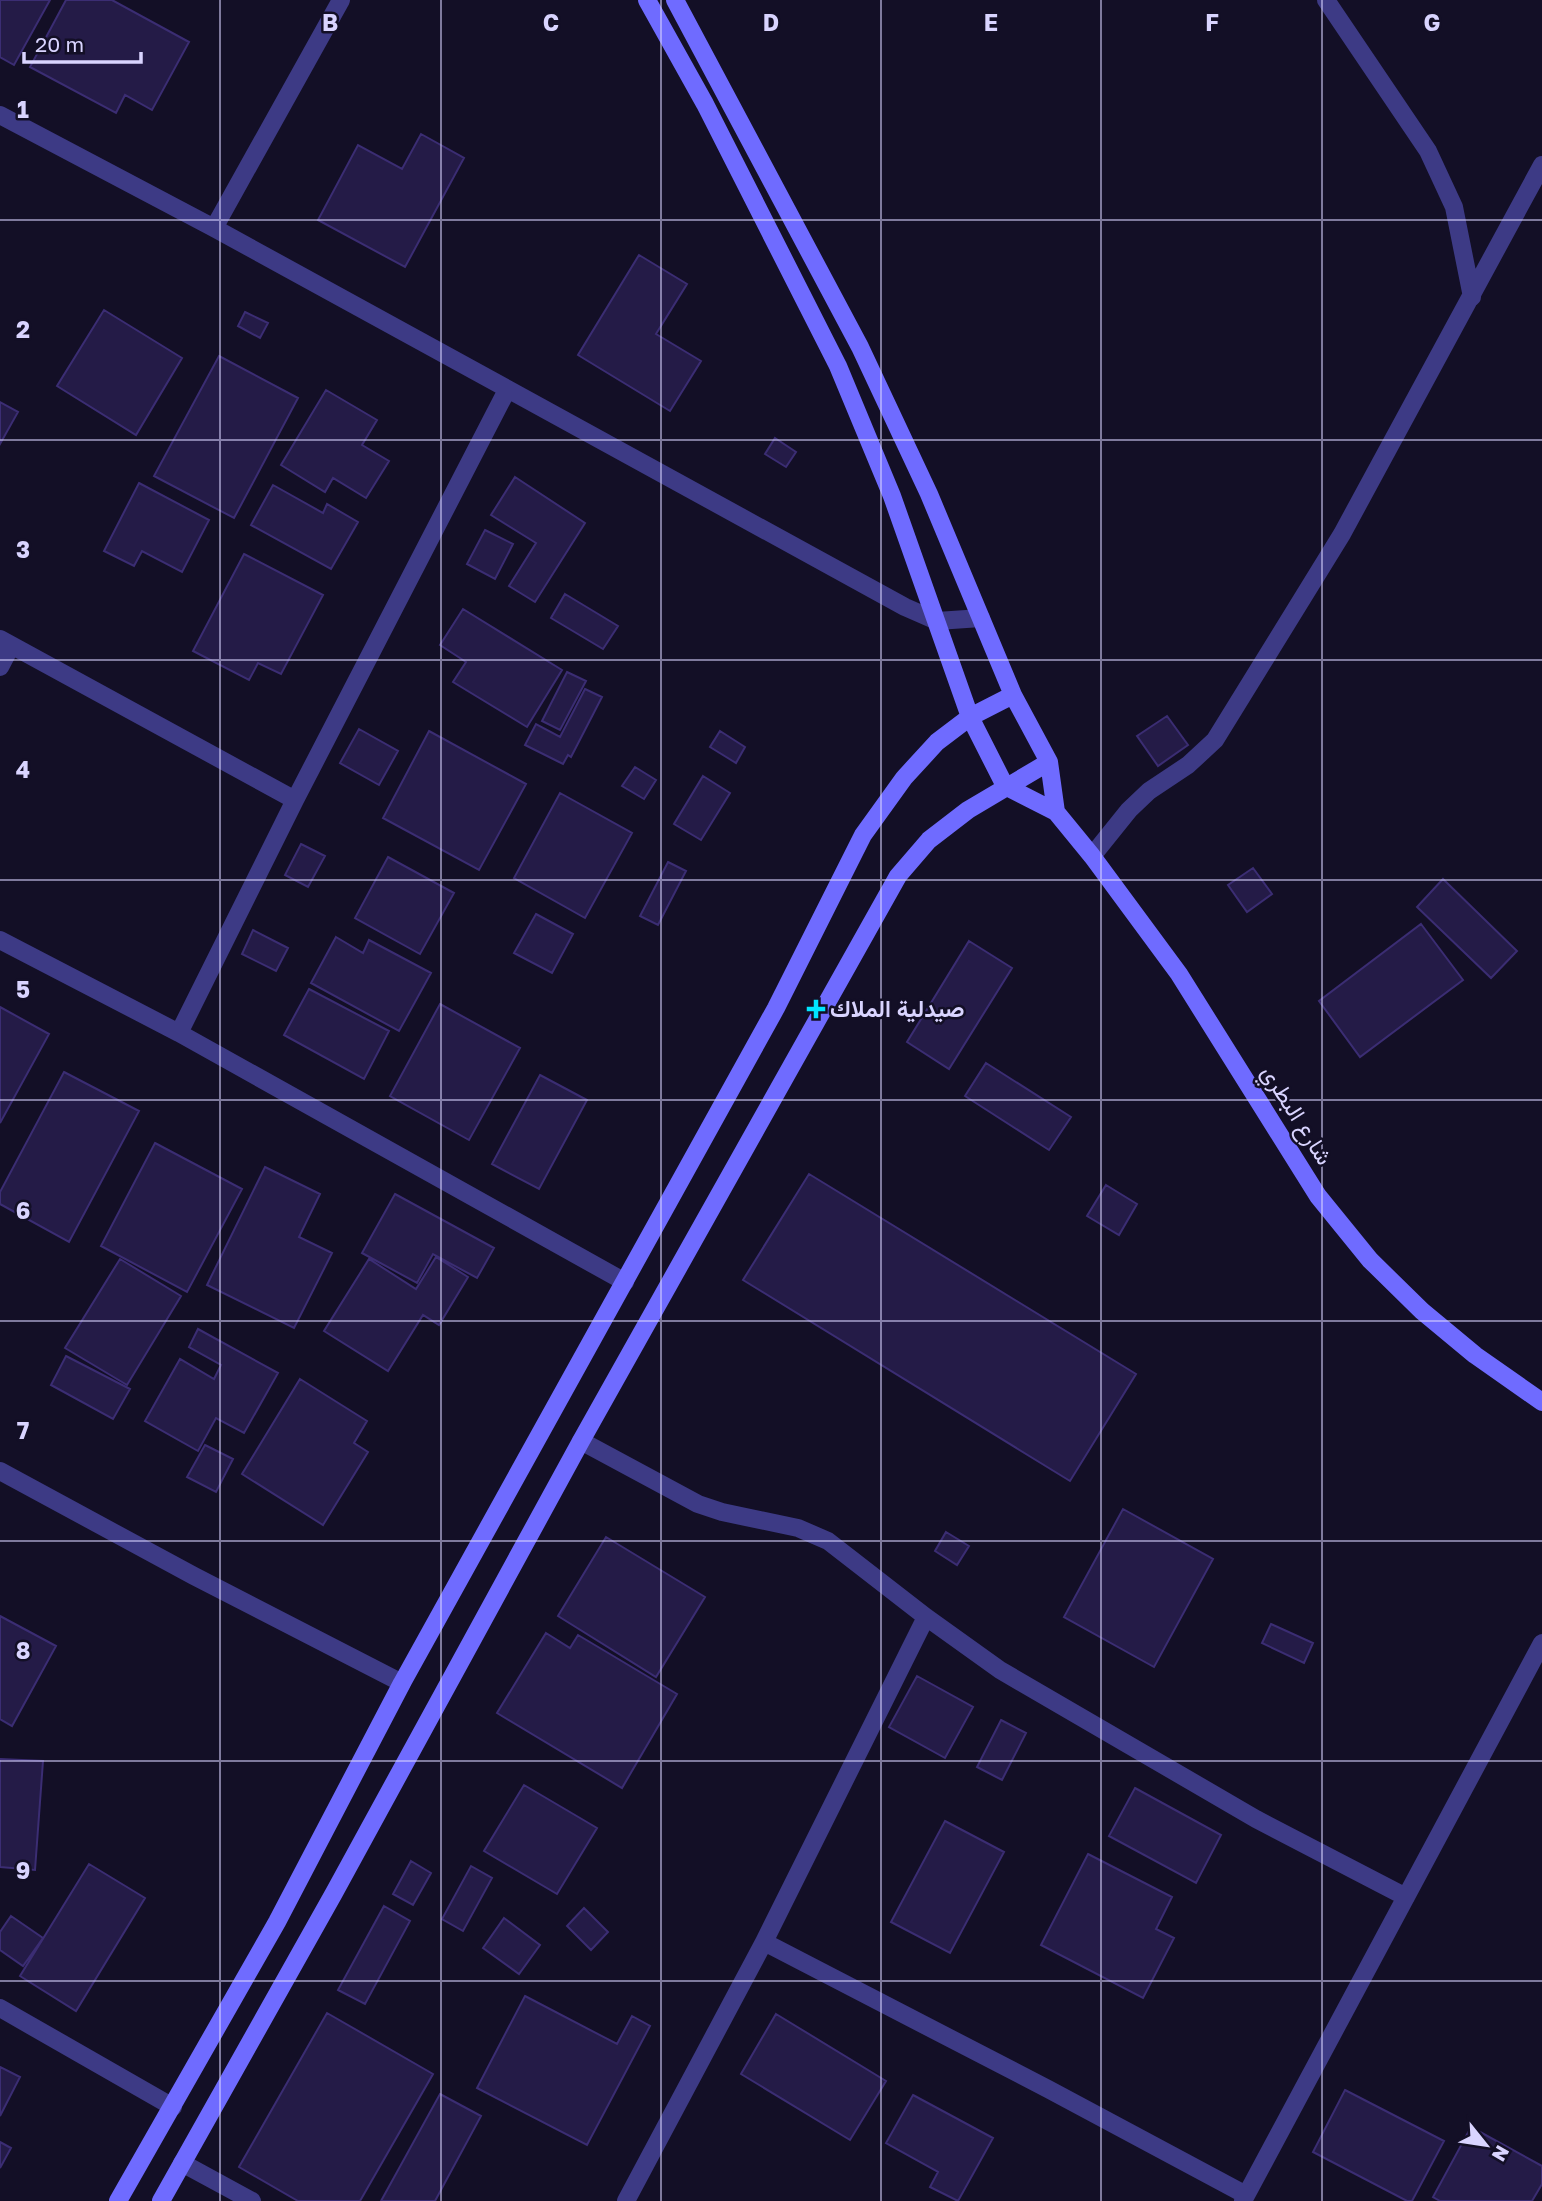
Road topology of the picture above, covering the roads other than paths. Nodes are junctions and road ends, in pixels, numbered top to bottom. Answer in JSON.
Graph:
{"nodes":[{"id":1,"x":341,"y":0,"type":"edge"},
{"id":2,"x":647,"y":0,"type":"edge"},
{"id":3,"x":675,"y":0,"type":"edge"},
{"id":4,"x":1326,"y":0,"type":"edge"},
{"id":5,"x":0,"y":115,"type":"edge"},
{"id":6,"x":1542,"y":165,"type":"edge"},
{"id":7,"x":214,"y":228,"type":"junction"},
{"id":8,"x":1472,"y":297,"type":"junction"},
{"id":9,"x":507,"y":390,"type":"junction"},
{"id":10,"x":981,"y":618,"type":"junction"},
{"id":11,"x":937,"y":621,"type":"junction"},
{"id":12,"x":6,"y":643,"type":"edge"},
{"id":13,"x":0,"y":667,"type":"edge"},
{"id":14,"x":1013,"y":695,"type":"junction"},
{"id":15,"x":970,"y":717,"type":"junction"},
{"id":16,"x":1049,"y":762,"type":"junction"},
{"id":17,"x":1005,"y":786,"type":"junction"},
{"id":18,"x":295,"y":800,"type":"junction"},
{"id":19,"x":1056,"y":812,"type":"junction"},
{"id":20,"x":1092,"y":856,"type":"junction"},
{"id":21,"x":0,"y":940,"type":"edge"},
{"id":22,"x":179,"y":1033,"type":"junction"},
{"id":23,"x":625,"y":1282,"type":"junction"},
{"id":24,"x":1541,"y":1400,"type":"edge"},
{"id":25,"x":581,"y":1441,"type":"junction"},
{"id":26,"x":0,"y":1471,"type":"edge"},
{"id":27,"x":926,"y":1617,"type":"junction"},
{"id":28,"x":1542,"y":1643,"type":"edge"},
{"id":29,"x":402,"y":1683,"type":"junction"},
{"id":30,"x":1406,"y":1897,"type":"junction"},
{"id":31,"x":764,"y":1942,"type":"junction"},
{"id":32,"x":0,"y":2008,"type":"edge"},
{"id":33,"x":173,"y":2108,"type":"junction"},
{"id":34,"x":182,"y":2163,"type":"junction"},
{"id":35,"x":1244,"y":2198,"type":"edge"},
{"id":36,"x":118,"y":2201,"type":"edge"},
{"id":37,"x":161,"y":2201,"type":"edge"},
{"id":38,"x":252,"y":2201,"type":"edge"},
{"id":39,"x":626,"y":2201,"type":"edge"}],
"edges":[{"from":1,"to":7,"type":"street"},
{"from":2,"to":11,"type":"main road"},
{"from":3,"to":10,"type":"main road"},
{"from":4,"to":8,"type":"street"},
{"from":5,"to":7,"type":"street"},
{"from":6,"to":8,"type":"street"},
{"from":7,"to":9,"type":"street"},
{"from":8,"to":20,"type":"street"},
{"from":9,"to":11,"type":"street"},
{"from":9,"to":18,"type":"street"},
{"from":10,"to":11,"type":"street"},
{"from":10,"to":14,"type":"main road"},
{"from":11,"to":15,"type":"main road"},
{"from":12,"to":13,"type":"street"},
{"from":12,"to":18,"type":"street"},
{"from":14,"to":15,"type":"main road"},
{"from":14,"to":16,"type":"main road"},
{"from":15,"to":17,"type":"main road"},
{"from":15,"to":23,"type":"main road"},
{"from":16,"to":17,"type":"main road"},
{"from":16,"to":19,"type":"main road"},
{"from":17,"to":19,"type":"main road"},
{"from":17,"to":25,"type":"main road"},
{"from":18,"to":22,"type":"street"},
{"from":19,"to":20,"type":"main road","name":"شارع البطري"},
{"from":20,"to":24,"type":"main road","name":"شارع البطري"},
{"from":21,"to":22,"type":"street"},
{"from":22,"to":23,"type":"street"},
{"from":23,"to":29,"type":"main road"},
{"from":25,"to":27,"type":"street"},
{"from":25,"to":34,"type":"main road"},
{"from":26,"to":29,"type":"street"},
{"from":27,"to":30,"type":"street"},
{"from":27,"to":31,"type":"street"},
{"from":28,"to":30,"type":"street"},
{"from":29,"to":33,"type":"main road"},
{"from":30,"to":35,"type":"street"},
{"from":31,"to":35,"type":"street"},
{"from":31,"to":39,"type":"street"},
{"from":32,"to":33,"type":"street"},
{"from":33,"to":36,"type":"main road"},
{"from":34,"to":37,"type":"main road"},
{"from":34,"to":38,"type":"street"}]}
